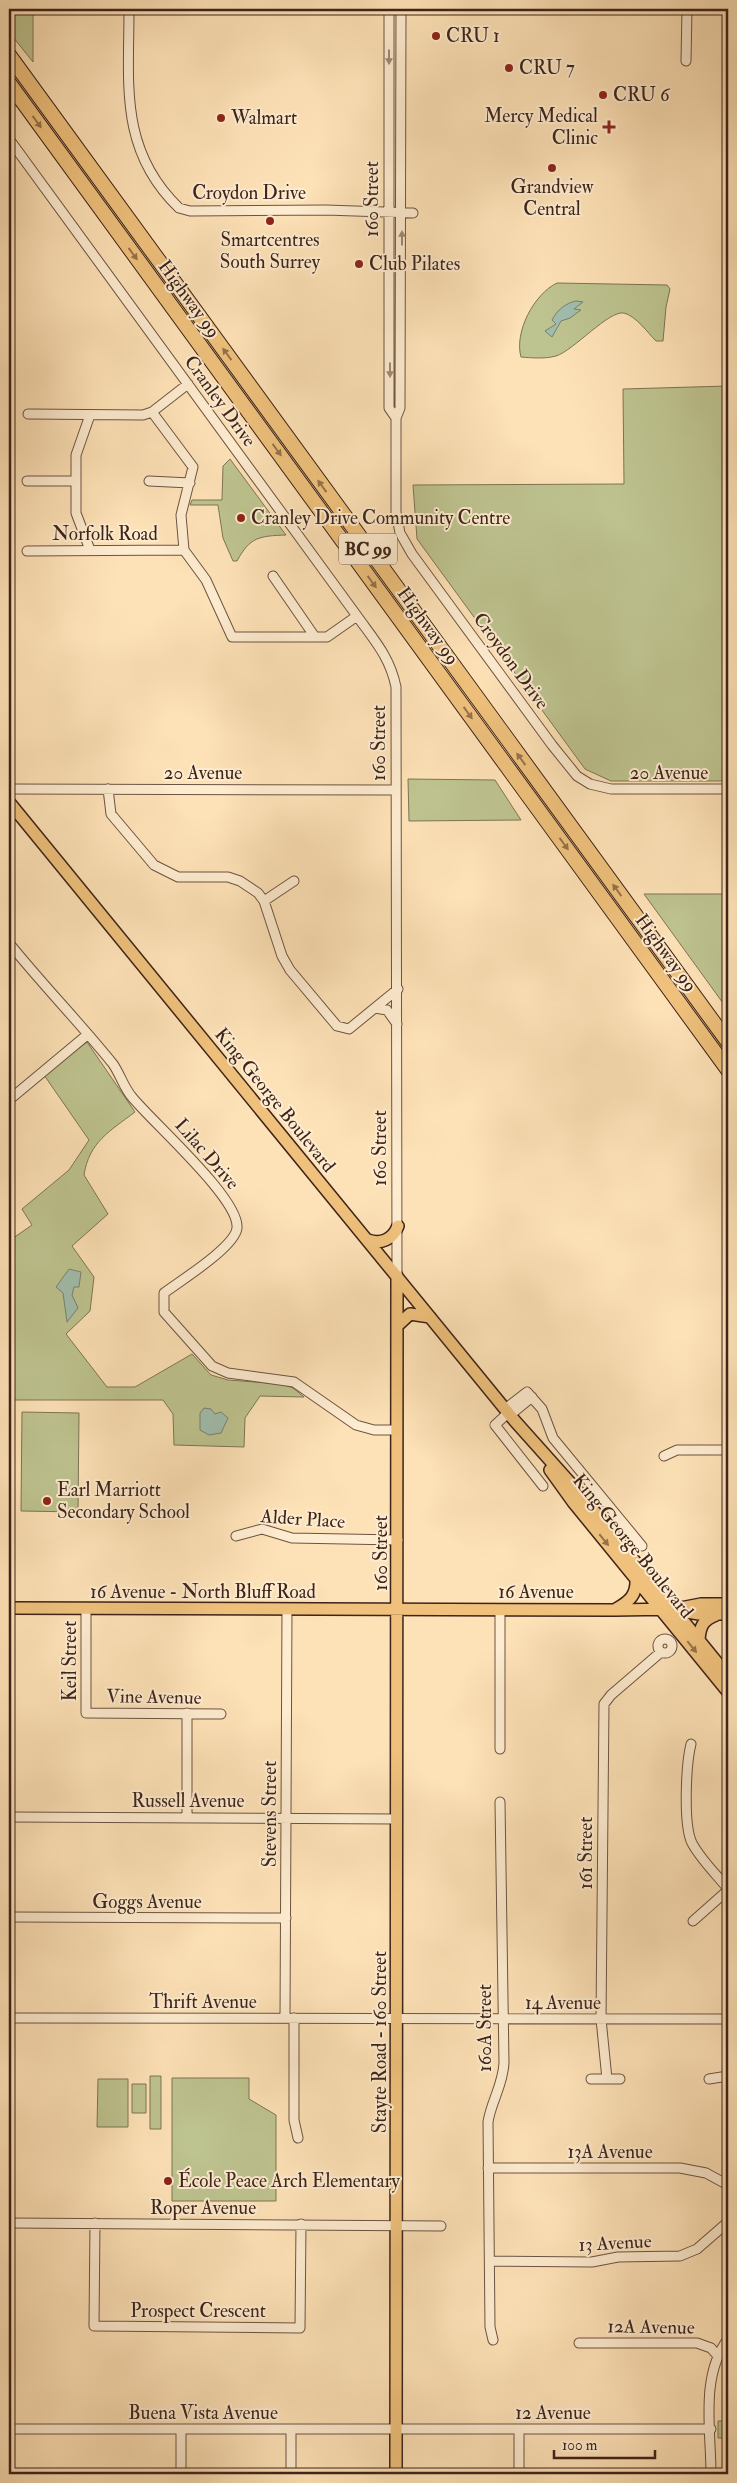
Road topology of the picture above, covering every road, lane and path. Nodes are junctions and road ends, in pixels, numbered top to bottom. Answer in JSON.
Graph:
{"nodes":[{"id":1,"x":129,"y":9,"type":"edge"},
{"id":2,"x":389,"y":9,"type":"edge"},
{"id":3,"x":401,"y":9,"type":"edge"},
{"id":4,"x":687,"y":9,"type":"edge"},
{"id":5,"x":9,"y":55,"type":"edge"},
{"id":6,"x":686,"y":61,"type":"dead end"},
{"id":7,"x":9,"y":83,"type":"edge"},
{"id":8,"x":9,"y":139,"type":"edge"},
{"id":9,"x":390,"y":213,"type":"junction"},
{"id":10,"x":402,"y":213,"type":"junction"},
{"id":11,"x":413,"y":213,"type":"dead end"},
{"id":12,"x":188,"y":384,"type":"junction"},
{"id":13,"x":152,"y":412,"type":"junction"},
{"id":14,"x":28,"y":414,"type":"dead end"},
{"id":15,"x":90,"y":415,"type":"junction"},
{"id":16,"x":396,"y":418,"type":"junction"},
{"id":17,"x":27,"y":481,"type":"dead end"},
{"id":18,"x":149,"y":481,"type":"dead end"},
{"id":19,"x":76,"y":482,"type":"junction"},
{"id":20,"x":190,"y":483,"type":"junction"},
{"id":21,"x":400,"y":533,"type":"joint"},
{"id":22,"x":90,"y":550,"type":"junction"},
{"id":23,"x":184,"y":550,"type":"junction"},
{"id":24,"x":27,"y":551,"type":"dead end"},
{"id":25,"x":273,"y":576,"type":"dead end"},
{"id":26,"x":357,"y":616,"type":"junction"},
{"id":27,"x":315,"y":637,"type":"junction"},
{"id":28,"x":396,"y":687,"type":"joint"},
{"id":29,"x":9,"y":789,"type":"edge"},
{"id":30,"x":108,"y":789,"type":"junction"},
{"id":31,"x":611,"y":789,"type":"joint"},
{"id":32,"x":728,"y":789,"type":"edge"},
{"id":33,"x":396,"y":790,"type":"junction"},
{"id":34,"x":9,"y":802,"type":"edge"},
{"id":35,"x":294,"y":881,"type":"dead end"},
{"id":36,"x":264,"y":901,"type":"junction"},
{"id":37,"x":9,"y":943,"type":"edge"},
{"id":38,"x":17,"y":953,"type":"junction"},
{"id":39,"x":9,"y":960,"type":"edge"},
{"id":40,"x":398,"y":989,"type":"junction"},
{"id":41,"x":375,"y":1008,"type":"junction"},
{"id":42,"x":398,"y":1025,"type":"junction"},
{"id":43,"x":87,"y":1035,"type":"junction"},
{"id":44,"x":728,"y":1042,"type":"edge"},
{"id":45,"x":728,"y":1072,"type":"edge"},
{"id":46,"x":9,"y":1100,"type":"edge"},
{"id":47,"x":398,"y":1226,"type":"junction"},
{"id":48,"x":368,"y":1240,"type":"junction"},
{"id":49,"x":397,"y":1276,"type":"junction"},
{"id":50,"x":430,"y":1317,"type":"junction"},
{"id":51,"x":397,"y":1326,"type":"junction"},
{"id":52,"x":509,"y":1414,"type":"junction"},
{"id":53,"x":397,"y":1430,"type":"junction"},
{"id":54,"x":728,"y":1450,"type":"edge"},
{"id":55,"x":664,"y":1456,"type":"dead end"},
{"id":56,"x":543,"y":1486,"type":"dead end"},
{"id":57,"x":236,"y":1536,"type":"dead end"},
{"id":58,"x":398,"y":1540,"type":"junction"},
{"id":59,"x":642,"y":1546,"type":"dead end"},
{"id":60,"x":636,"y":1578,"type":"junction"},
{"id":61,"x":728,"y":1604,"type":"edge"},
{"id":62,"x":9,"y":1608,"type":"edge"},
{"id":63,"x":86,"y":1609,"type":"junction"},
{"id":64,"x":287,"y":1609,"type":"junction"},
{"id":65,"x":675,"y":1609,"type":"junction"},
{"id":66,"x":398,"y":1610,"type":"junction"},
{"id":67,"x":500,"y":1610,"type":"junction"},
{"id":68,"x":615,"y":1610,"type":"junction"},
{"id":69,"x":661,"y":1610,"type":"junction"},
{"id":70,"x":723,"y":1614,"type":"edge"},
{"id":71,"x":699,"y":1640,"type":"junction"},
{"id":72,"x":661,"y":1652,"type":"dead end"},
{"id":73,"x":728,"y":1676,"type":"edge"},
{"id":74,"x":728,"y":1692,"type":"edge"},
{"id":75,"x":86,"y":1713,"type":"joint"},
{"id":76,"x":187,"y":1714,"type":"junction"},
{"id":77,"x":221,"y":1714,"type":"dead end"},
{"id":78,"x":691,"y":1744,"type":"dead end"},
{"id":79,"x":500,"y":1749,"type":"dead end"},
{"id":80,"x":500,"y":1802,"type":"dead end"},
{"id":81,"x":9,"y":1817,"type":"edge"},
{"id":82,"x":187,"y":1817,"type":"junction"},
{"id":83,"x":286,"y":1817,"type":"junction"},
{"id":84,"x":397,"y":1819,"type":"junction"},
{"id":85,"x":728,"y":1890,"type":"edge"},
{"id":86,"x":9,"y":1917,"type":"edge"},
{"id":87,"x":286,"y":1918,"type":"junction"},
{"id":88,"x":692,"y":1920,"type":"dead end"},
{"id":89,"x":9,"y":2018,"type":"edge"},
{"id":90,"x":290,"y":2018,"type":"junction"},
{"id":91,"x":728,"y":2019,"type":"edge"},
{"id":92,"x":397,"y":2020,"type":"junction"},
{"id":93,"x":502,"y":2020,"type":"junction"},
{"id":94,"x":602,"y":2020,"type":"junction"},
{"id":95,"x":728,"y":2076,"type":"edge"},
{"id":96,"x":591,"y":2079,"type":"dead end"},
{"id":97,"x":709,"y":2079,"type":"dead end"},
{"id":98,"x":607,"y":2080,"type":"junction"},
{"id":99,"x":620,"y":2080,"type":"dead end"},
{"id":100,"x":298,"y":2138,"type":"dead end"},
{"id":101,"x":488,"y":2168,"type":"junction"},
{"id":102,"x":728,"y":2185,"type":"edge"},
{"id":103,"x":728,"y":2222,"type":"edge"},
{"id":104,"x":95,"y":2223,"type":"junction"},
{"id":105,"x":9,"y":2224,"type":"edge"},
{"id":106,"x":301,"y":2224,"type":"junction"},
{"id":107,"x":397,"y":2226,"type":"junction"},
{"id":108,"x":442,"y":2226,"type":"dead end"},
{"id":109,"x":491,"y":2261,"type":"junction"},
{"id":110,"x":728,"y":2339,"type":"edge"},
{"id":111,"x":493,"y":2340,"type":"dead end"},
{"id":112,"x":579,"y":2343,"type":"dead end"},
{"id":113,"x":717,"y":2355,"type":"junction"},
{"id":114,"x":9,"y":2428,"type":"edge"},
{"id":115,"x":181,"y":2429,"type":"junction"},
{"id":116,"x":291,"y":2429,"type":"junction"},
{"id":117,"x":396,"y":2430,"type":"junction"},
{"id":118,"x":519,"y":2430,"type":"junction"},
{"id":119,"x":711,"y":2430,"type":"junction"},
{"id":120,"x":181,"y":2474,"type":"edge"},
{"id":121,"x":291,"y":2474,"type":"edge"},
{"id":122,"x":396,"y":2474,"type":"edge"},
{"id":123,"x":519,"y":2474,"type":"edge"},
{"id":124,"x":712,"y":2474,"type":"edge"}],
"edges":[{"from":1,"to":9,"type":"street","name":"Croydon Drive"},
{"from":2,"to":9,"type":"street","name":"160 Street","one_way":true},
{"from":3,"to":10,"type":"street","name":"160 Street"},
{"from":4,"to":6,"type":"street"},
{"from":44,"to":5,"type":"highway","name":"Highway 99","number":"BC 99","one_way":true},
{"from":7,"to":45,"type":"highway","name":"Highway 99","number":"BC 99","one_way":true},
{"from":8,"to":12,"type":"street","name":"Cranley Drive"},
{"from":9,"to":10,"type":"street","name":"Croydon Drive"},
{"from":9,"to":16,"type":"street","name":"160 Street","one_way":true},
{"from":10,"to":11,"type":"street","name":"Croydon Drive"},
{"from":16,"to":10,"type":"street","name":"160 Street","one_way":true},
{"from":12,"to":13,"type":"street"},
{"from":12,"to":26,"type":"street","name":"Cranley Drive"},
{"from":13,"to":15,"type":"street"},
{"from":13,"to":20,"type":"street"},
{"from":14,"to":15,"type":"street"},
{"from":15,"to":19,"type":"street"},
{"from":16,"to":21,"type":"street","name":"160 Street"},
{"from":17,"to":19,"type":"street"},
{"from":18,"to":20,"type":"street"},
{"from":19,"to":22,"type":"street"},
{"from":20,"to":23,"type":"street"},
{"from":21,"to":31,"type":"street","name":"Croydon Drive"},
{"from":22,"to":23,"type":"street","name":"Norfolk Road"},
{"from":22,"to":24,"type":"street","name":"Norfolk Road"},
{"from":23,"to":27,"type":"street"},
{"from":25,"to":27,"type":"street"},
{"from":26,"to":27,"type":"street"},
{"from":26,"to":28,"type":"street","name":"Cranley Drive"},
{"from":28,"to":33,"type":"street","name":"160 Street"},
{"from":29,"to":30,"type":"street","name":"20 Avenue"},
{"from":30,"to":33,"type":"street","name":"20 Avenue"},
{"from":30,"to":36,"type":"street"},
{"from":31,"to":32,"type":"street","name":"20 Avenue"},
{"from":33,"to":40,"type":"street","name":"160 Street"},
{"from":34,"to":48,"type":"main road","name":"King George Boulevard"},
{"from":35,"to":36,"type":"street"},
{"from":36,"to":41,"type":"street"},
{"from":37,"to":38,"type":"street","name":"Lilac Drive"},
{"from":38,"to":39,"type":"street"},
{"from":38,"to":43,"type":"street","name":"Lilac Drive"},
{"from":40,"to":41,"type":"street"},
{"from":40,"to":42,"type":"street","name":"160 Street"},
{"from":41,"to":42,"type":"street"},
{"from":42,"to":47,"type":"street","name":"160 Street"},
{"from":43,"to":46,"type":"street"},
{"from":43,"to":53,"type":"street","name":"Lilac Drive"},
{"from":47,"to":48,"type":"main road"},
{"from":47,"to":49,"type":"street","name":"160 Street"},
{"from":48,"to":49,"type":"main road","name":"King George Boulevard"},
{"from":49,"to":50,"type":"main road","name":"King George Boulevard"},
{"from":49,"to":51,"type":"main road","name":"160 Street"},
{"from":50,"to":51,"type":"main road"},
{"from":50,"to":52,"type":"main road","name":"King George Boulevard"},
{"from":51,"to":53,"type":"main road","name":"160 Street"},
{"from":52,"to":56,"type":"street"},
{"from":52,"to":59,"type":"street"},
{"from":52,"to":60,"type":"main road","name":"King George Boulevard","one_way":true},
{"from":52,"to":65,"type":"main road","name":"King George Boulevard"},
{"from":53,"to":58,"type":"main road","name":"160 Street"},
{"from":54,"to":55,"type":"street"},
{"from":57,"to":58,"type":"street","name":"Alder Place"},
{"from":58,"to":66,"type":"main road","name":"160 Street"},
{"from":60,"to":68,"type":"main road"},
{"from":60,"to":69,"type":"main road","name":"King George Boulevard"},
{"from":61,"to":65,"type":"main road","name":"16 Avenue"},
{"from":62,"to":63,"type":"main road","name":"16 Avenue - North Bluff Road"},
{"from":63,"to":64,"type":"main road","name":"16 Avenue - North Bluff Road"},
{"from":63,"to":75,"type":"street","name":"Keil Street"},
{"from":64,"to":66,"type":"main road","name":"16 Avenue - North Bluff Road"},
{"from":64,"to":83,"type":"street","name":"Stevens Street"},
{"from":65,"to":69,"type":"main road","name":"16 Avenue"},
{"from":65,"to":70,"type":"main road","name":"16 Avenue"},
{"from":65,"to":71,"type":"main road","name":"King George Boulevard"},
{"from":66,"to":67,"type":"main road","name":"16 Avenue"},
{"from":66,"to":84,"type":"main road","name":"Stayte Road - 160 Street"},
{"from":67,"to":68,"type":"main road","name":"16 Avenue"},
{"from":67,"to":79,"type":"street"},
{"from":68,"to":69,"type":"main road","name":"16 Avenue"},
{"from":69,"to":74,"type":"main road","name":"King George Boulevard","one_way":true},
{"from":70,"to":71,"type":"main road"},
{"from":71,"to":73,"type":"main road","name":"King George Boulevard"},
{"from":72,"to":94,"type":"street","name":"161 Street"},
{"from":75,"to":76,"type":"street","name":"Vine Avenue"},
{"from":76,"to":77,"type":"street","name":"Vine Avenue"},
{"from":76,"to":82,"type":"street"},
{"from":78,"to":85,"type":"street"},
{"from":80,"to":93,"type":"street","name":"160A Street"},
{"from":81,"to":82,"type":"street","name":"Russell Avenue"},
{"from":82,"to":83,"type":"street","name":"Russell Avenue"},
{"from":83,"to":84,"type":"street","name":"Russell Avenue"},
{"from":83,"to":87,"type":"street","name":"Stevens Street"},
{"from":84,"to":92,"type":"main road","name":"Stayte Road - 160 Street"},
{"from":85,"to":88,"type":"street"},
{"from":86,"to":87,"type":"street","name":"Goggs Avenue"},
{"from":87,"to":90,"type":"street","name":"Stevens Street"},
{"from":89,"to":90,"type":"street","name":"Thrift Avenue"},
{"from":90,"to":92,"type":"street","name":"Thrift Avenue"},
{"from":90,"to":100,"type":"street","name":"Stevens Street"},
{"from":91,"to":94,"type":"street","name":"14 Avenue"},
{"from":92,"to":93,"type":"street","name":"14 Avenue"},
{"from":92,"to":107,"type":"main road","name":"Stayte Road - 160 Street"},
{"from":93,"to":94,"type":"street","name":"14 Avenue"},
{"from":93,"to":101,"type":"street","name":"160A Street"},
{"from":94,"to":98,"type":"street","name":"161 Street"},
{"from":95,"to":97,"type":"street"},
{"from":96,"to":98,"type":"street"},
{"from":98,"to":99,"type":"street"},
{"from":101,"to":102,"type":"street","name":"13A Avenue"},
{"from":101,"to":109,"type":"street","name":"160A Street"},
{"from":103,"to":109,"type":"street","name":"13 Avenue"},
{"from":104,"to":105,"type":"street","name":"Roper Avenue"},
{"from":104,"to":106,"type":"street","name":"Roper Avenue"},
{"from":104,"to":106,"type":"street","name":"Prospect Crescent"},
{"from":106,"to":107,"type":"street","name":"Roper Avenue"},
{"from":107,"to":108,"type":"street"},
{"from":107,"to":117,"type":"main road","name":"Stayte Road - 160 Street"},
{"from":109,"to":111,"type":"street","name":"160A Street"},
{"from":110,"to":113,"type":"street"},
{"from":112,"to":113,"type":"street","name":"12A Avenue"},
{"from":113,"to":119,"type":"street"},
{"from":114,"to":115,"type":"street","name":"Buena Vista Avenue"},
{"from":115,"to":116,"type":"street","name":"Buena Vista Avenue"},
{"from":115,"to":120,"type":"street"},
{"from":116,"to":117,"type":"street","name":"Buena Vista Avenue"},
{"from":116,"to":121,"type":"street"},
{"from":117,"to":118,"type":"street","name":"12 Avenue"},
{"from":117,"to":122,"type":"main road","name":"Stayte Road - 160 Street"},
{"from":118,"to":119,"type":"street","name":"12 Avenue"},
{"from":118,"to":123,"type":"street"},
{"from":119,"to":124,"type":"street"}]}
